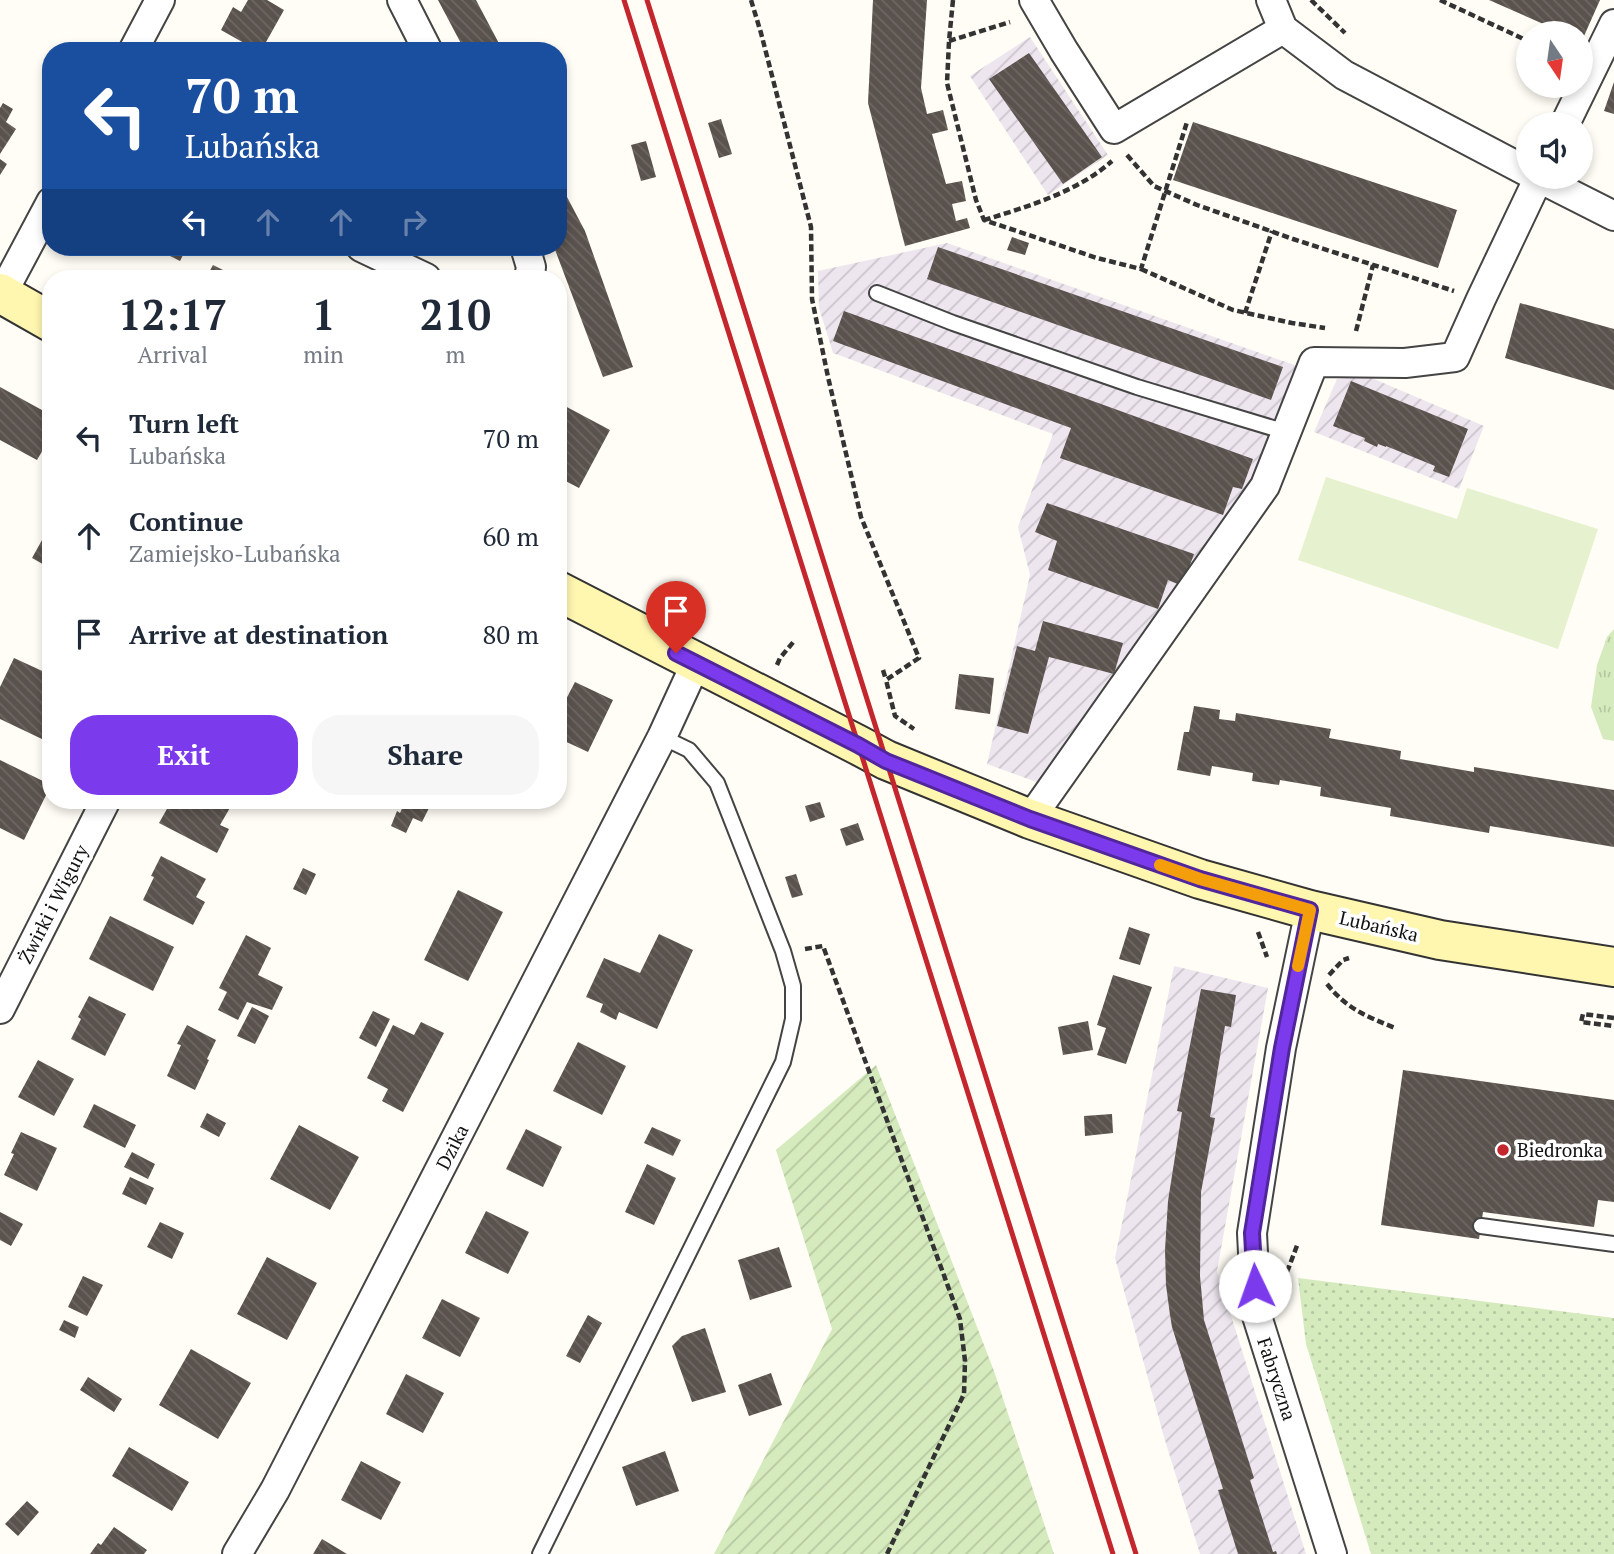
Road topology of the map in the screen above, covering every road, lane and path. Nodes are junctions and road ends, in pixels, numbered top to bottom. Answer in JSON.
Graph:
{"nodes":[{"id":1,"x":160,"y":0,"type":"edge"},
{"id":2,"x":402,"y":0,"type":"edge"},
{"id":3,"x":751,"y":0,"type":"edge"},
{"id":4,"x":953,"y":0,"type":"edge"},
{"id":5,"x":1271,"y":0,"type":"edge"},
{"id":6,"x":1311,"y":0,"type":"edge"},
{"id":7,"x":1440,"y":0,"type":"edge"},
{"id":8,"x":1037,"y":6,"type":"edge"},
{"id":9,"x":1614,"y":24,"type":"edge"},
{"id":10,"x":1283,"y":29,"type":"junction"},
{"id":11,"x":1346,"y":34,"type":"dead end"},
{"id":12,"x":1516,"y":35,"type":"edge"},
{"id":13,"x":949,"y":41,"type":"junction"},
{"id":14,"x":138,"y":42,"type":"edge"},
{"id":15,"x":423,"y":42,"type":"edge"},
{"id":16,"x":1199,"y":78,"type":"junction"},
{"id":17,"x":1571,"y":112,"type":"edge"},
{"id":18,"x":1119,"y":140,"type":"junction"},
{"id":19,"x":1516,"y":165,"type":"edge"},
{"id":20,"x":1530,"y":189,"type":"edge"},
{"id":21,"x":1561,"y":189,"type":"edge"},
{"id":22,"x":1166,"y":191,"type":"junction"},
{"id":23,"x":1614,"y":216,"type":"edge"},
{"id":24,"x":42,"y":218,"type":"edge"},
{"id":25,"x":984,"y":220,"type":"junction"},
{"id":26,"x":1272,"y":231,"type":"junction"},
{"id":27,"x":380,"y":256,"type":"edge"},
{"id":28,"x":1373,"y":265,"type":"junction"},
{"id":29,"x":1141,"y":269,"type":"junction"},
{"id":30,"x":409,"y":270,"type":"edge"},
{"id":31,"x":1,"y":293,"type":"edge"},
{"id":32,"x":877,"y":293,"type":"dead end"},
{"id":33,"x":1481,"y":299,"type":"junction"},
{"id":34,"x":1245,"y":313,"type":"junction"},
{"id":35,"x":42,"y":317,"type":"edge"},
{"id":36,"x":1331,"y":329,"type":"dead end"},
{"id":37,"x":1343,"y":330,"type":"dead end"},
{"id":38,"x":1356,"y":332,"type":"junction"},
{"id":39,"x":1405,"y":363,"type":"junction"},
{"id":40,"x":1286,"y":432,"type":"junction"},
{"id":41,"x":567,"y":596,"type":"edge"},
{"id":42,"x":696,"y":663,"type":"junction"},
{"id":43,"x":883,"y":670,"type":"dead end"},
{"id":44,"x":886,"y":680,"type":"junction"},
{"id":45,"x":921,"y":734,"type":"dead end"},
{"id":46,"x":662,"y":737,"type":"junction"},
{"id":47,"x":101,"y":809,"type":"edge"},
{"id":48,"x":1030,"y":819,"type":"junction"},
{"id":49,"x":1310,"y":910,"type":"junction"},
{"id":50,"x":783,"y":951,"type":"junction"},
{"id":51,"x":1614,"y":967,"type":"edge"},
{"id":52,"x":1324,"y":980,"type":"dead end"},
{"id":53,"x":0,"y":1009,"type":"edge"},
{"id":54,"x":1614,"y":1018,"type":"edge"},
{"id":55,"x":1614,"y":1026,"type":"edge"},
{"id":56,"x":1395,"y":1028,"type":"dead end"},
{"id":57,"x":1481,"y":1226,"type":"dead end"},
{"id":58,"x":1614,"y":1244,"type":"edge"},
{"id":59,"x":237,"y":1554,"type":"edge"},
{"id":60,"x":540,"y":1554,"type":"edge"},
{"id":61,"x":887,"y":1554,"type":"edge"},
{"id":62,"x":1332,"y":1554,"type":"edge"}],
"edges":[{"from":1,"to":14,"type":"street"},
{"from":2,"to":15,"type":"street"},
{"from":3,"to":44,"type":"path"},
{"from":4,"to":13,"type":"path"},
{"from":5,"to":10,"type":"street"},
{"from":6,"to":11,"type":"path"},
{"from":7,"to":12,"type":"path"},
{"from":8,"to":13,"type":"path"},
{"from":8,"to":18,"type":"street"},
{"from":9,"to":17,"type":"street"},
{"from":10,"to":16,"type":"street"},
{"from":10,"to":19,"type":"street"},
{"from":13,"to":25,"type":"path"},
{"from":16,"to":18,"type":"street"},
{"from":16,"to":22,"type":"path"},
{"from":18,"to":22,"type":"path"},
{"from":18,"to":25,"type":"path"},
{"from":20,"to":33,"type":"street"},
{"from":21,"to":23,"type":"street"},
{"from":22,"to":26,"type":"path"},
{"from":22,"to":29,"type":"path"},
{"from":24,"to":31,"type":"street"},
{"from":25,"to":29,"type":"path"},
{"from":26,"to":28,"type":"path"},
{"from":26,"to":34,"type":"path"},
{"from":27,"to":30,"type":"street"},
{"from":28,"to":33,"type":"path"},
{"from":28,"to":38,"type":"path"},
{"from":29,"to":34,"type":"path"},
{"from":31,"to":35,"type":"main road"},
{"from":32,"to":40,"type":"lane"},
{"from":33,"to":39,"type":"street"},
{"from":34,"to":36,"type":"path"},
{"from":37,"to":38,"type":"path"},
{"from":38,"to":39,"type":"path"},
{"from":39,"to":40,"type":"street"},
{"from":40,"to":48,"type":"street"},
{"from":41,"to":42,"type":"main road","name":"Lubańska"},
{"from":42,"to":46,"type":"street","name":"Dzika"},
{"from":42,"to":48,"type":"main road","name":"Lubańska"},
{"from":43,"to":44,"type":"path"},
{"from":44,"to":45,"type":"path"},
{"from":46,"to":50,"type":"lane"},
{"from":46,"to":59,"type":"street","name":"Dzika"},
{"from":47,"to":53,"type":"street","name":"Żwirki i Wigury"},
{"from":48,"to":49,"type":"main road","name":"Lubańska"},
{"from":49,"to":51,"type":"main road","name":"Lubańska"},
{"from":49,"to":62,"type":"street","name":"Fabryczna"},
{"from":50,"to":60,"type":"lane"},
{"from":50,"to":61,"type":"path"},
{"from":52,"to":56,"type":"path"},
{"from":54,"to":55,"type":"path"},
{"from":57,"to":58,"type":"lane"}]}
